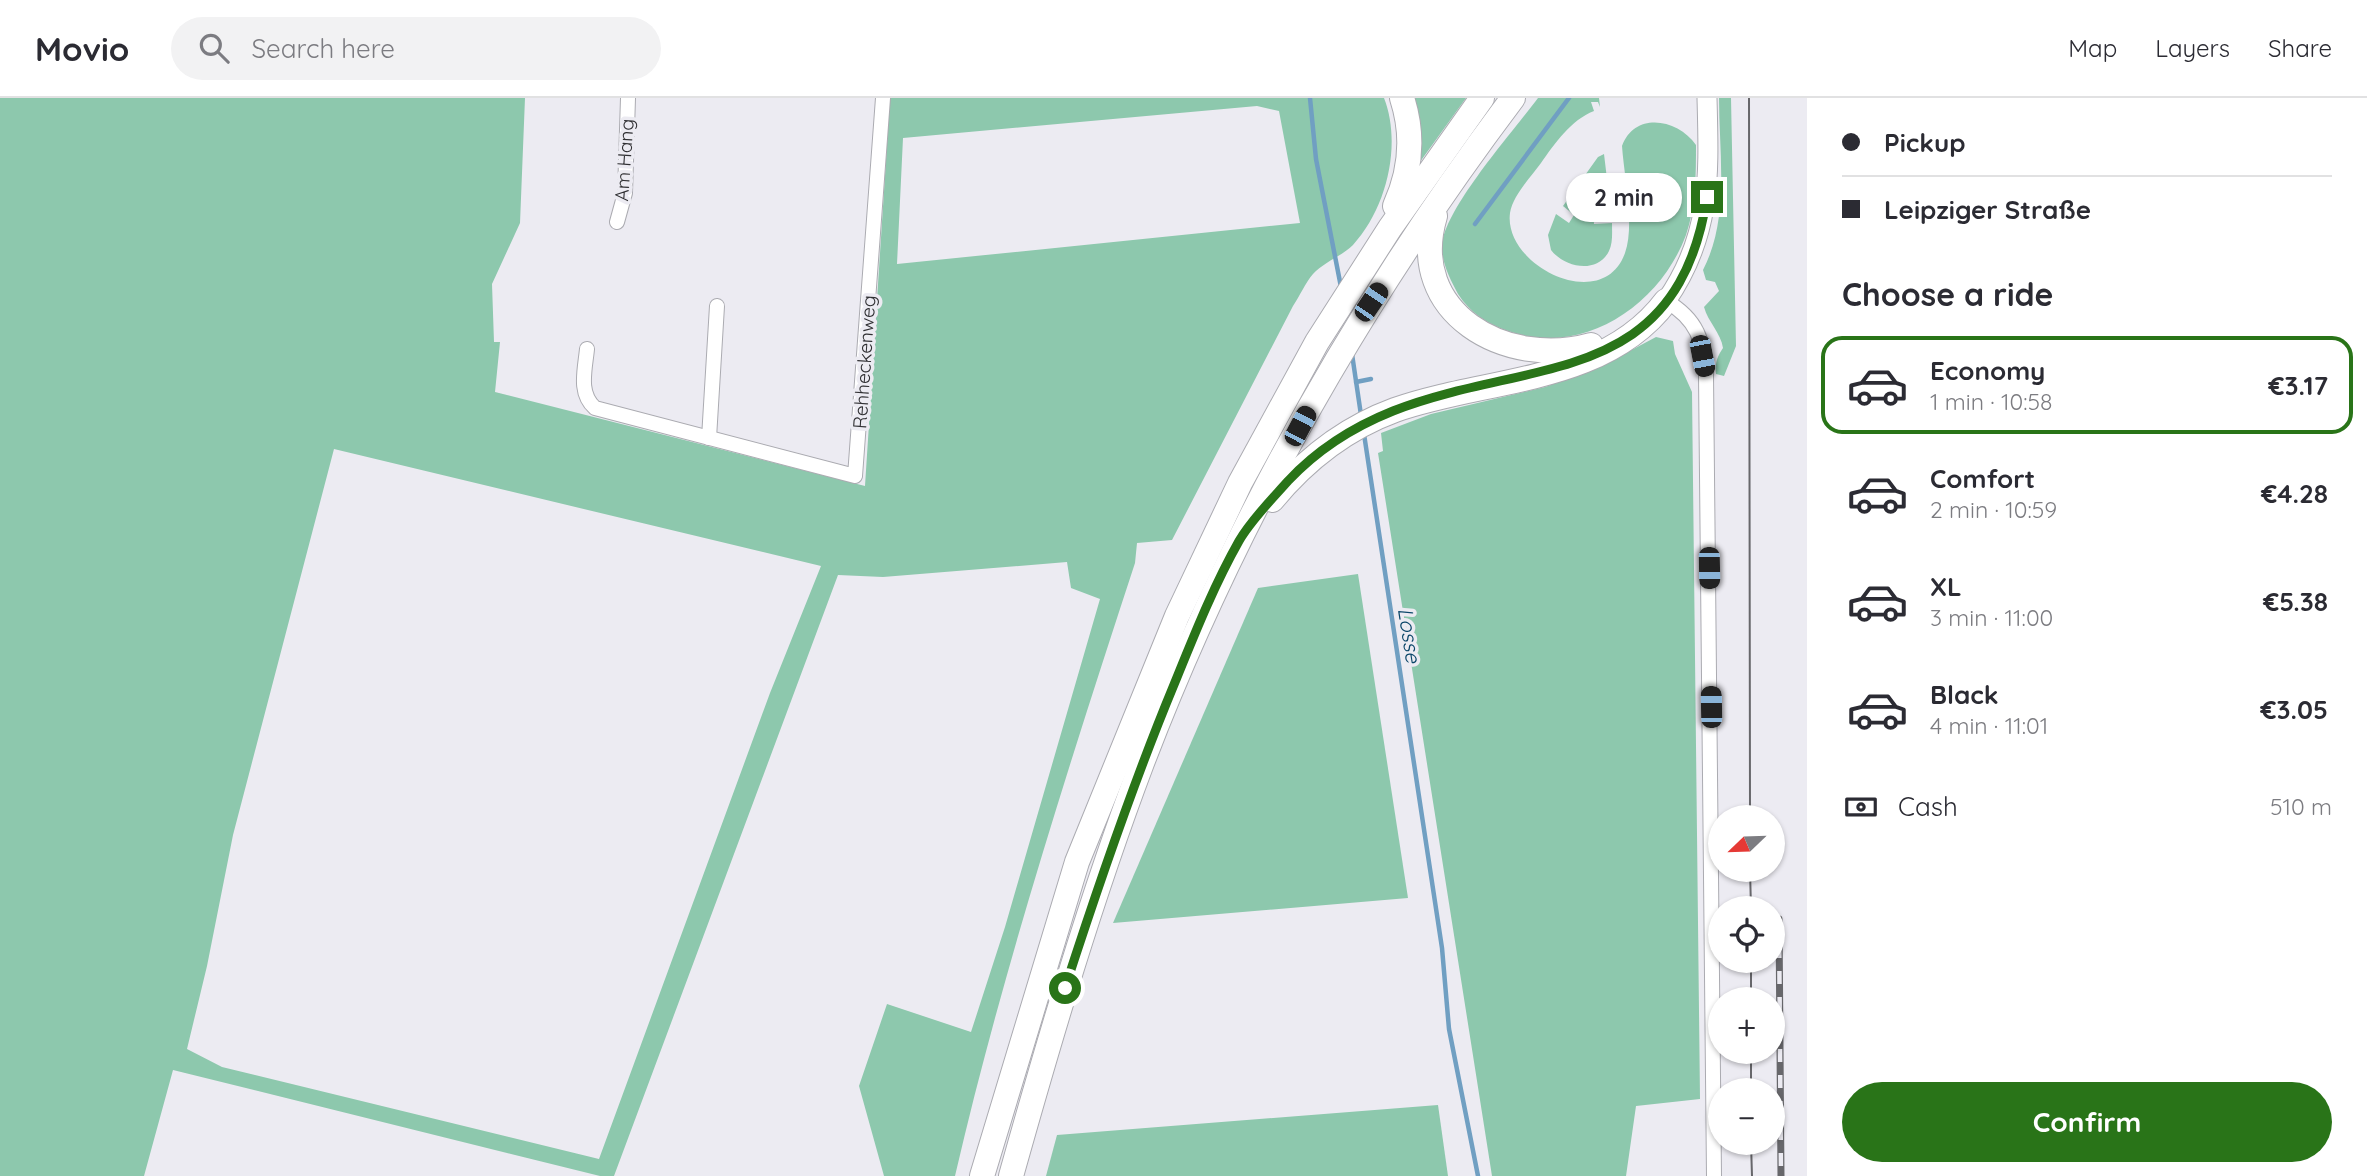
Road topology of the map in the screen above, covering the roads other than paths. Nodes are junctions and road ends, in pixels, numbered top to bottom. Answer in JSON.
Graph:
{"nodes":[{"id":1,"x":628,"y":98,"type":"edge"},
{"id":2,"x":883,"y":98,"type":"edge"},
{"id":3,"x":1402,"y":98,"type":"edge"},
{"id":4,"x":1482,"y":98,"type":"edge"},
{"id":5,"x":1513,"y":98,"type":"edge"},
{"id":6,"x":1707,"y":98,"type":"edge"},
{"id":7,"x":1440,"y":199,"type":"junction"},
{"id":8,"x":617,"y":222,"type":"dead end"},
{"id":9,"x":1367,"y":263,"type":"junction"},
{"id":10,"x":1666,"y":301,"type":"junction"},
{"id":11,"x":718,"y":306,"type":"dead end"},
{"id":12,"x":587,"y":349,"type":"dead end"},
{"id":13,"x":709,"y":438,"type":"junction"},
{"id":14,"x":1240,"y":539,"type":"junction"},
{"id":15,"x":982,"y":1176,"type":"edge"},
{"id":16,"x":1010,"y":1176,"type":"edge"},
{"id":17,"x":1714,"y":1176,"type":"edge"}],
"edges":[{"from":1,"to":8,"type":"street","name":"Am Hang"},
{"from":2,"to":13,"type":"street","name":"Rehheckenweg"},
{"from":3,"to":9,"type":"highway"},
{"from":4,"to":9,"type":"highway"},
{"from":5,"to":7,"type":"highway"},
{"from":6,"to":10,"type":"main road"},
{"from":7,"to":10,"type":"highway"},
{"from":7,"to":14,"type":"highway"},
{"from":9,"to":15,"type":"highway"},
{"from":10,"to":14,"type":"highway"},
{"from":10,"to":17,"type":"street"},
{"from":11,"to":13,"type":"street"},
{"from":12,"to":13,"type":"street","name":"Rehheckenweg"},
{"from":14,"to":16,"type":"highway"}]}
